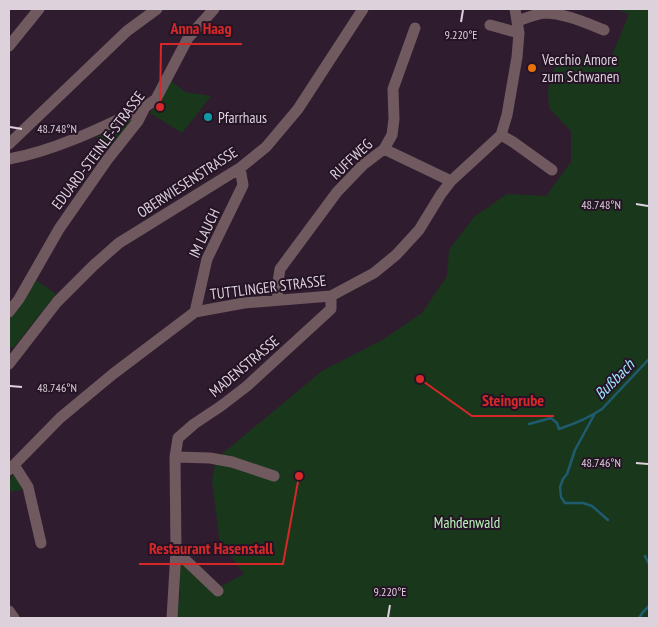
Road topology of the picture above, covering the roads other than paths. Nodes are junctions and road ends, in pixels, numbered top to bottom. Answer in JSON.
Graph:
{"nodes":[{"id":1,"x":39,"y":9,"type":"edge"},
{"id":2,"x":158,"y":9,"type":"edge"},
{"id":3,"x":214,"y":9,"type":"edge"},
{"id":4,"x":363,"y":9,"type":"edge"},
{"id":5,"x":515,"y":9,"type":"edge"},
{"id":6,"x":518,"y":21,"type":"junction"},
{"id":7,"x":490,"y":25,"type":"dead end"},
{"id":8,"x":415,"y":28,"type":"dead end"},
{"id":9,"x":604,"y":30,"type":"dead end"},
{"id":10,"x":519,"y":33,"type":"junction"},
{"id":11,"x":9,"y":46,"type":"edge"},
{"id":12,"x":145,"y":107,"type":"junction"},
{"id":13,"x":501,"y":135,"type":"junction"},
{"id":14,"x":9,"y":144,"type":"edge"},
{"id":15,"x":384,"y":149,"type":"junction"},
{"id":16,"x":9,"y":158,"type":"edge"},
{"id":17,"x":240,"y":168,"type":"junction"},
{"id":18,"x":552,"y":170,"type":"dead end"},
{"id":19,"x":451,"y":181,"type":"junction"},
{"id":20,"x":331,"y":296,"type":"junction"},
{"id":21,"x":278,"y":300,"type":"junction"},
{"id":22,"x":9,"y":312,"type":"edge"},
{"id":23,"x":195,"y":312,"type":"junction"},
{"id":24,"x":9,"y":364,"type":"edge"},
{"id":25,"x":175,"y":457,"type":"junction"},
{"id":26,"x":11,"y":467,"type":"edge"},
{"id":27,"x":274,"y":476,"type":"dead end"},
{"id":28,"x":41,"y":543,"type":"dead end"},
{"id":29,"x":176,"y":551,"type":"junction"},
{"id":30,"x":218,"y":591,"type":"dead end"},
{"id":31,"x":9,"y":610,"type":"edge"},
{"id":32,"x":14,"y":618,"type":"edge"},
{"id":33,"x":172,"y":618,"type":"edge"}],
"edges":[{"from":1,"to":11,"type":"street"},
{"from":2,"to":14,"type":"street"},
{"from":3,"to":12,"type":"street","name":"EDUARD-STEINLE-STRASSE"},
{"from":4,"to":17,"type":"street","name":"OBERWIESENSTRASSE"},
{"from":5,"to":6,"type":"street"},
{"from":6,"to":9,"type":"street"},
{"from":6,"to":10,"type":"street"},
{"from":7,"to":10,"type":"street"},
{"from":8,"to":15,"type":"street","name":"RUFFWEG"},
{"from":10,"to":13,"type":"street"},
{"from":12,"to":16,"type":"street"},
{"from":12,"to":22,"type":"street","name":"EDUARD-STEINLE-STRASSE"},
{"from":13,"to":18,"type":"street"},
{"from":13,"to":19,"type":"street","name":"TUTTLINGER STRASSE"},
{"from":15,"to":19,"type":"street"},
{"from":15,"to":21,"type":"street","name":"RUFFWEG"},
{"from":17,"to":23,"type":"street","name":"IM LAUCH"},
{"from":17,"to":24,"type":"street","name":"OBERWIESENSTRASSE"},
{"from":19,"to":20,"type":"street","name":"TUTTLINGER STRASSE"},
{"from":20,"to":21,"type":"street","name":"TUTTLINGER STRASSE"},
{"from":20,"to":25,"type":"street","name":"MADENSTRASSE"},
{"from":21,"to":23,"type":"street","name":"TUTTLINGER STRASSE"},
{"from":23,"to":26,"type":"street","name":"TUTTLINGER STRASSE"},
{"from":25,"to":27,"type":"street"},
{"from":25,"to":29,"type":"street","name":"MADENSTRASSE"},
{"from":26,"to":28,"type":"street","name":"TUTTLINGER STRASSE"},
{"from":29,"to":30,"type":"street"},
{"from":29,"to":33,"type":"street","name":"MADENSTRASSE"},
{"from":31,"to":32,"type":"street"}]}
